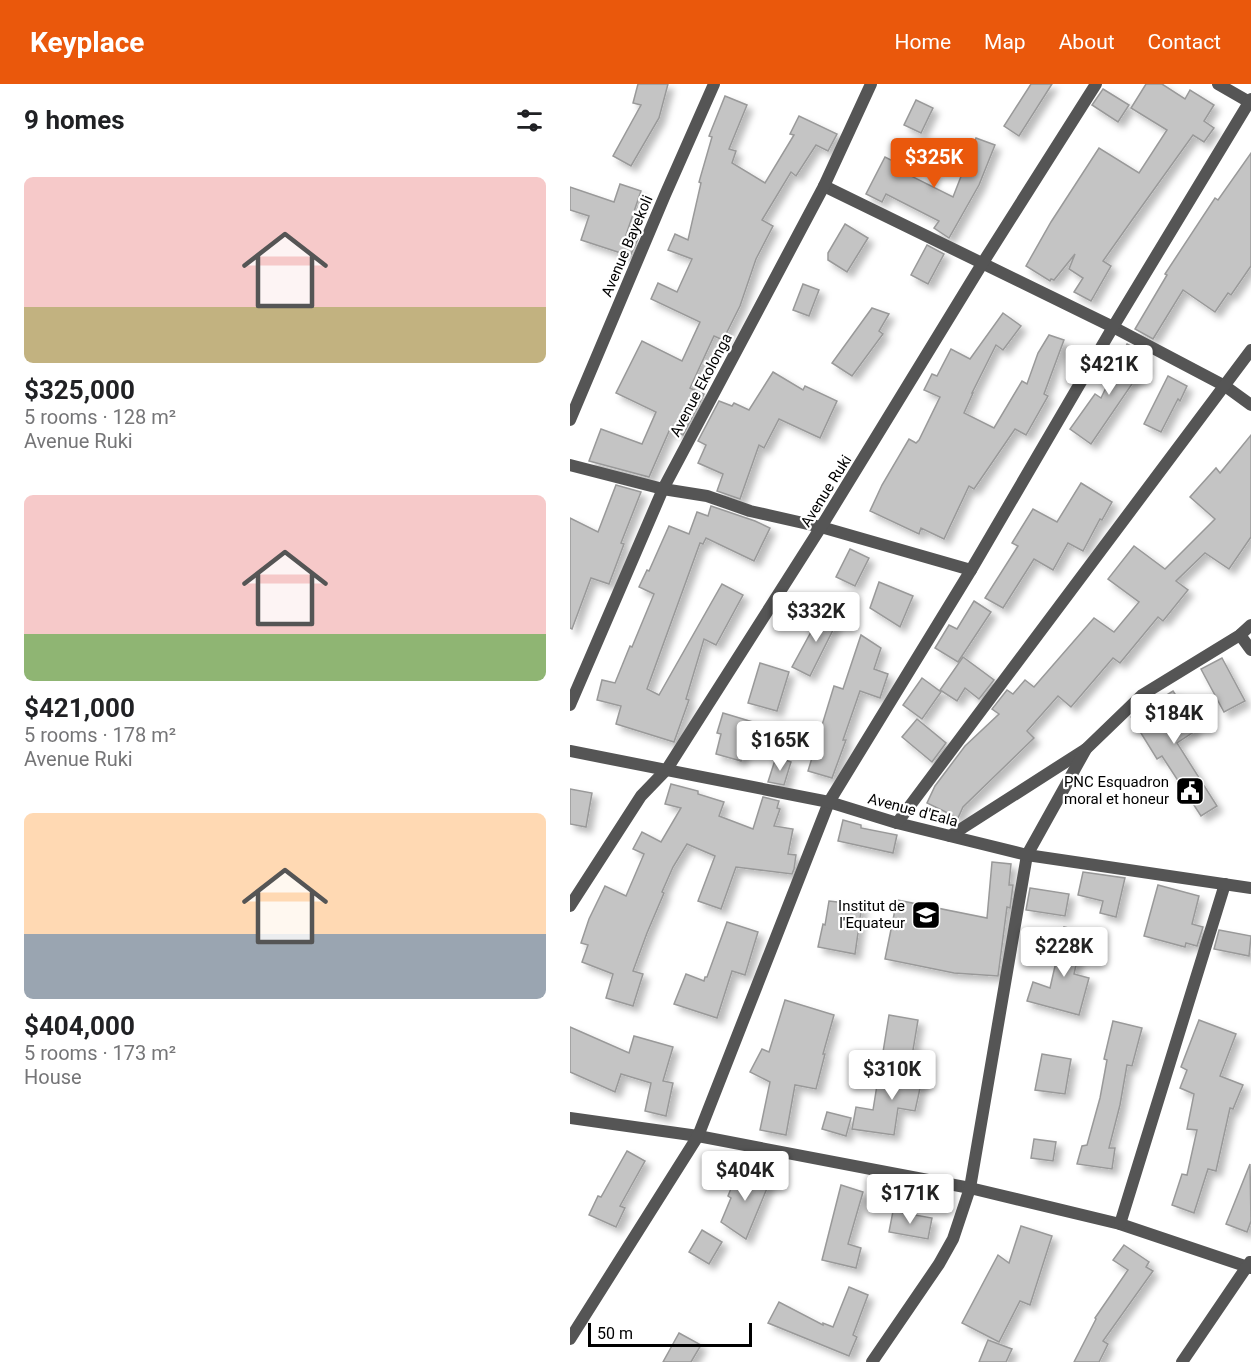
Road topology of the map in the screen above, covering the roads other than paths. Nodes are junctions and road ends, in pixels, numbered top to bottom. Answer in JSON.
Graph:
{"nodes":[{"id":1,"x":714,"y":84,"type":"edge"},
{"id":2,"x":871,"y":84,"type":"edge"},
{"id":3,"x":1096,"y":84,"type":"edge"},
{"id":4,"x":1218,"y":84,"type":"edge"},
{"id":5,"x":1250,"y":101,"type":"edge"},
{"id":6,"x":824,"y":186,"type":"junction"},
{"id":7,"x":982,"y":264,"type":"junction"},
{"id":8,"x":1113,"y":327,"type":"junction"},
{"id":9,"x":1251,"y":350,"type":"edge"},
{"id":10,"x":1225,"y":386,"type":"junction"},
{"id":11,"x":1251,"y":405,"type":"edge"},
{"id":12,"x":570,"y":420,"type":"edge"},
{"id":13,"x":570,"y":465,"type":"edge"},
{"id":14,"x":663,"y":489,"type":"junction"},
{"id":15,"x":821,"y":527,"type":"junction"},
{"id":16,"x":971,"y":570,"type":"junction"},
{"id":17,"x":1251,"y":626,"type":"edge"},
{"id":18,"x":1240,"y":635,"type":"junction"},
{"id":19,"x":1251,"y":650,"type":"edge"},
{"id":20,"x":570,"y":705,"type":"edge"},
{"id":21,"x":1086,"y":749,"type":"junction"},
{"id":22,"x":570,"y":751,"type":"edge"},
{"id":23,"x":667,"y":769,"type":"junction"},
{"id":24,"x":829,"y":802,"type":"junction"},
{"id":25,"x":897,"y":823,"type":"junction"},
{"id":26,"x":950,"y":836,"type":"junction"},
{"id":27,"x":1027,"y":855,"type":"junction"},
{"id":28,"x":1225,"y":884,"type":"junction"},
{"id":29,"x":1251,"y":888,"type":"edge"},
{"id":30,"x":570,"y":906,"type":"edge"},
{"id":31,"x":570,"y":1118,"type":"edge"},
{"id":32,"x":698,"y":1136,"type":"junction"},
{"id":33,"x":970,"y":1188,"type":"junction"},
{"id":34,"x":1120,"y":1224,"type":"junction"},
{"id":35,"x":1250,"y":1266,"type":"edge"},
{"id":36,"x":570,"y":1339,"type":"edge"},
{"id":37,"x":872,"y":1362,"type":"edge"},
{"id":38,"x":1182,"y":1362,"type":"edge"}],
"edges":[{"from":1,"to":12,"type":"street","name":"Avenue Bayekoli"},
{"from":2,"to":6,"type":"street","name":"Avenue Ekolonga"},
{"from":3,"to":7,"type":"street","name":"Avenue Ruki"},
{"from":4,"to":5,"type":"street"},
{"from":5,"to":8,"type":"street"},
{"from":6,"to":7,"type":"street"},
{"from":6,"to":14,"type":"street","name":"Avenue Ekolonga"},
{"from":7,"to":8,"type":"street"},
{"from":7,"to":15,"type":"street","name":"Avenue Ruki"},
{"from":8,"to":10,"type":"street"},
{"from":8,"to":16,"type":"street"},
{"from":9,"to":10,"type":"street"},
{"from":10,"to":11,"type":"street"},
{"from":10,"to":25,"type":"street"},
{"from":13,"to":14,"type":"street"},
{"from":14,"to":15,"type":"street"},
{"from":14,"to":20,"type":"street","name":"Avenue Ekolonga"},
{"from":15,"to":16,"type":"street"},
{"from":15,"to":23,"type":"street","name":"Avenue Ruki"},
{"from":16,"to":24,"type":"street"},
{"from":17,"to":18,"type":"street"},
{"from":18,"to":19,"type":"street"},
{"from":18,"to":21,"type":"street"},
{"from":21,"to":26,"type":"street"},
{"from":21,"to":27,"type":"street"},
{"from":22,"to":23,"type":"street","name":"Avenue d'Eala"},
{"from":23,"to":24,"type":"street","name":"Avenue d'Eala"},
{"from":23,"to":30,"type":"street","name":"Avenue Ruki"},
{"from":24,"to":25,"type":"street","name":"Avenue d'Eala"},
{"from":24,"to":32,"type":"street"},
{"from":25,"to":26,"type":"street","name":"Avenue d'Eala"},
{"from":26,"to":27,"type":"street","name":"Avenue d'Eala"},
{"from":27,"to":28,"type":"street","name":"Avenue d'Eala"},
{"from":27,"to":33,"type":"street"},
{"from":28,"to":29,"type":"street","name":"Avenue d'Eala"},
{"from":28,"to":34,"type":"street"},
{"from":31,"to":32,"type":"street"},
{"from":32,"to":33,"type":"street"},
{"from":32,"to":36,"type":"street"},
{"from":33,"to":34,"type":"street"},
{"from":33,"to":37,"type":"street"},
{"from":34,"to":35,"type":"street"},
{"from":35,"to":38,"type":"street"}]}
